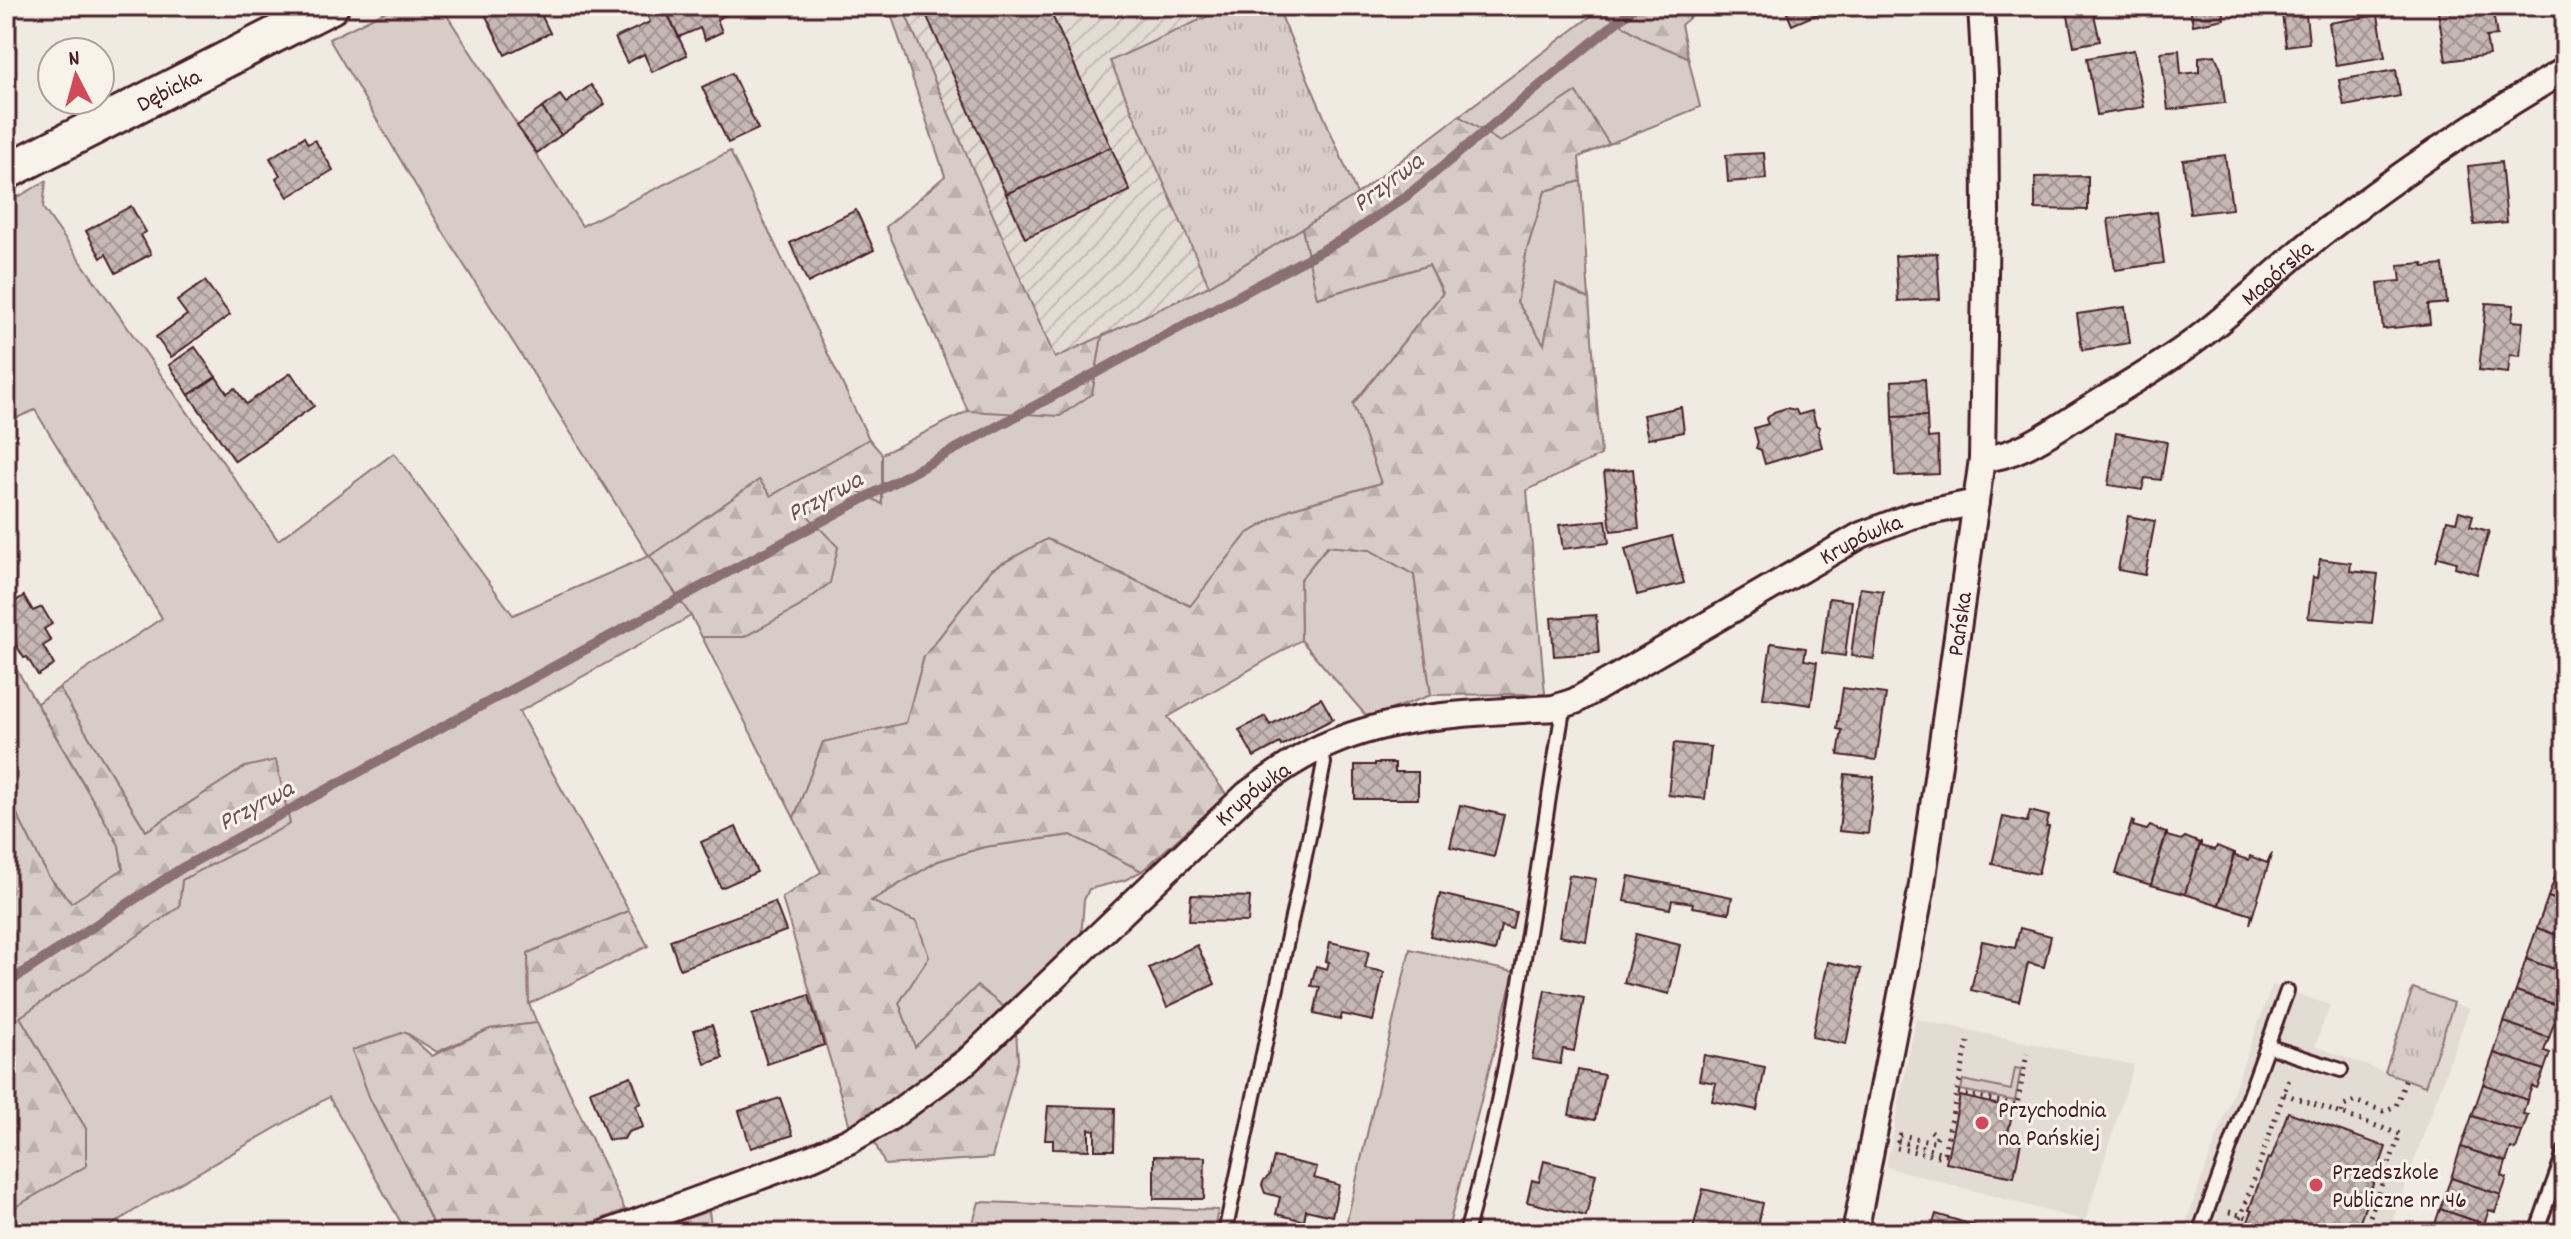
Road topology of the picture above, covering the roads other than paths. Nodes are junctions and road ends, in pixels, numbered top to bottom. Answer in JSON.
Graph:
{"nodes":[{"id":1,"x":331,"y":6,"type":"edge"},
{"id":2,"x":1981,"y":6,"type":"edge"},
{"id":3,"x":2565,"y":70,"type":"edge"},
{"id":4,"x":6,"y":172,"type":"edge"},
{"id":5,"x":1982,"y":459,"type":"junction"},
{"id":6,"x":1976,"y":502,"type":"junction"},
{"id":7,"x":1560,"y":706,"type":"junction"},
{"id":8,"x":1317,"y":750,"type":"junction"},
{"id":9,"x":2287,"y":991,"type":"dead end"},
{"id":10,"x":2267,"y":1046,"type":"junction"},
{"id":11,"x":2341,"y":1070,"type":"dead end"},
{"id":12,"x":2565,"y":1150,"type":"edge"},
{"id":13,"x":606,"y":1233,"type":"edge"},
{"id":14,"x":1225,"y":1233,"type":"edge"},
{"id":15,"x":1466,"y":1233,"type":"edge"},
{"id":16,"x":1855,"y":1233,"type":"edge"},
{"id":17,"x":2199,"y":1233,"type":"edge"},
{"id":18,"x":2536,"y":1233,"type":"edge"}],
"edges":[{"from":1,"to":4,"type":"street","name":"Dębicka"},
{"from":2,"to":5,"type":"street","name":"Pańska"},
{"from":3,"to":5,"type":"street","name":"Magórska"},
{"from":5,"to":6,"type":"street","name":"Pańska"},
{"from":6,"to":7,"type":"street","name":"Krupówka"},
{"from":6,"to":16,"type":"street","name":"Pańska"},
{"from":7,"to":8,"type":"street","name":"Krupówka"},
{"from":7,"to":15,"type":"lane"},
{"from":8,"to":13,"type":"street","name":"Krupówka"},
{"from":8,"to":14,"type":"lane"},
{"from":9,"to":10,"type":"lane"},
{"from":10,"to":11,"type":"lane"},
{"from":10,"to":17,"type":"lane"},
{"from":12,"to":18,"type":"lane"}]}
